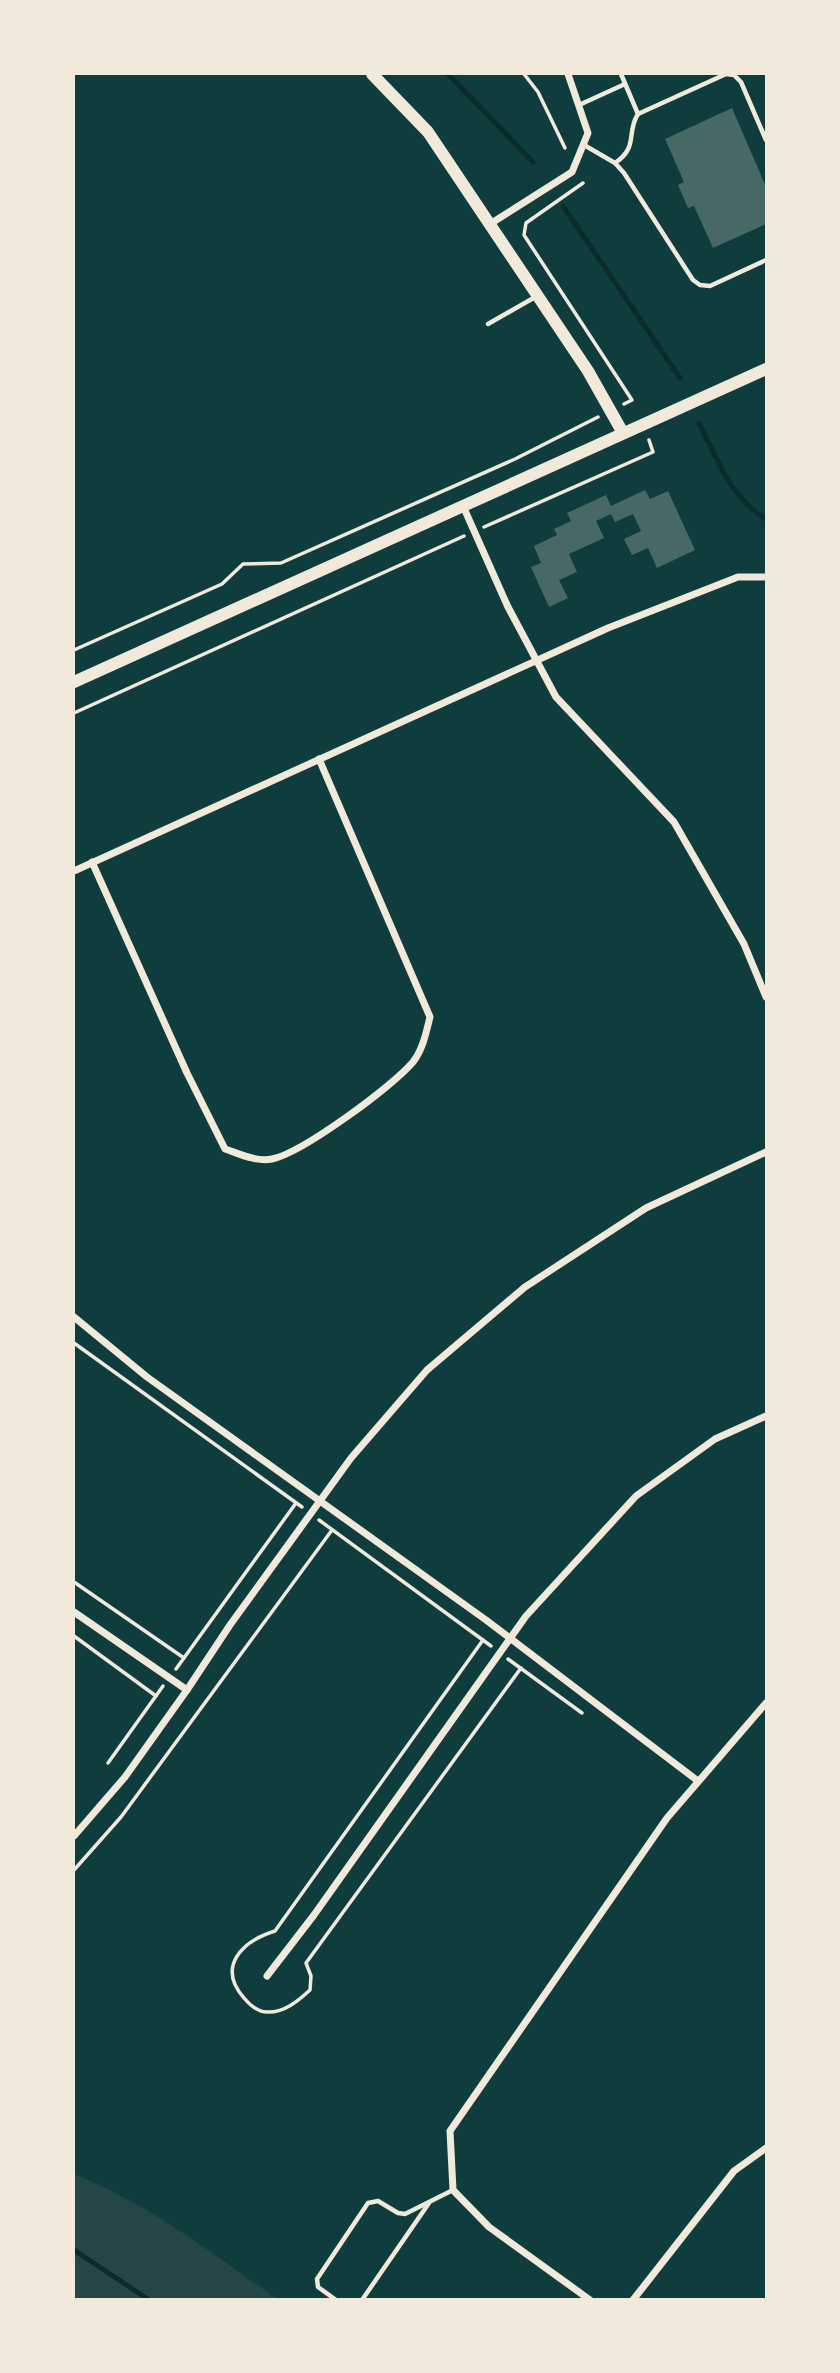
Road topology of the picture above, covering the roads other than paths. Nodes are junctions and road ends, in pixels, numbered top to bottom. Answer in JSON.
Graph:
{"nodes":[{"id":1,"x":372,"y":74,"type":"edge"},
{"id":2,"x":569,"y":74,"type":"edge"},
{"id":3,"x":621,"y":74,"type":"edge"},
{"id":4,"x":625,"y":84,"type":"junction"},
{"id":5,"x":579,"y":105,"type":"junction"},
{"id":6,"x":638,"y":114,"type":"junction"},
{"id":7,"x":766,"y":140,"type":"edge"},
{"id":8,"x":583,"y":145,"type":"junction"},
{"id":9,"x":615,"y":163,"type":"junction"},
{"id":10,"x":490,"y":224,"type":"junction"},
{"id":11,"x":766,"y":260,"type":"edge"},
{"id":12,"x":537,"y":296,"type":"junction"},
{"id":13,"x":488,"y":324,"type":"dead end"},
{"id":14,"x":766,"y":369,"type":"edge"},
{"id":15,"x":623,"y":433,"type":"junction"},
{"id":16,"x":463,"y":506,"type":"junction"},
{"id":17,"x":766,"y":577,"type":"edge"},
{"id":18,"x":537,"y":660,"type":"junction"},
{"id":19,"x":74,"y":682,"type":"edge"},
{"id":20,"x":319,"y":759,"type":"junction"},
{"id":21,"x":92,"y":862,"type":"junction"},
{"id":22,"x":74,"y":871,"type":"edge"},
{"id":23,"x":766,"y":998,"type":"edge"},
{"id":24,"x":766,"y":1152,"type":"edge"},
{"id":25,"x":74,"y":1317,"type":"edge"},
{"id":26,"x":766,"y":1416,"type":"edge"},
{"id":27,"x":319,"y":1502,"type":"junction"},
{"id":28,"x":74,"y":1612,"type":"edge"},
{"id":29,"x":510,"y":1638,"type":"junction"},
{"id":30,"x":187,"y":1690,"type":"junction"},
{"id":31,"x":766,"y":1703,"type":"edge"},
{"id":32,"x":698,"y":1782,"type":"junction"},
{"id":33,"x":74,"y":1836,"type":"edge"},
{"id":34,"x":267,"y":1976,"type":"dead end"},
{"id":35,"x":766,"y":2148,"type":"edge"},
{"id":36,"x":453,"y":2190,"type":"junction"},
{"id":37,"x":429,"y":2203,"type":"junction"},
{"id":38,"x":336,"y":2300,"type":"edge"},
{"id":39,"x":362,"y":2300,"type":"edge"},
{"id":40,"x":590,"y":2300,"type":"edge"},
{"id":41,"x":633,"y":2300,"type":"edge"}],
"edges":[{"from":1,"to":10,"type":"street"},
{"from":2,"to":5,"type":"street"},
{"from":3,"to":4,"type":"lane"},
{"from":4,"to":5,"type":"lane"},
{"from":4,"to":6,"type":"lane"},
{"from":5,"to":8,"type":"street"},
{"from":6,"to":7,"type":"lane"},
{"from":6,"to":9,"type":"lane"},
{"from":8,"to":9,"type":"lane"},
{"from":8,"to":10,"type":"street"},
{"from":9,"to":11,"type":"lane"},
{"from":10,"to":12,"type":"street"},
{"from":12,"to":13,"type":"lane"},
{"from":12,"to":15,"type":"street"},
{"from":14,"to":15,"type":"street"},
{"from":15,"to":16,"type":"street"},
{"from":16,"to":18,"type":"street"},
{"from":16,"to":19,"type":"street"},
{"from":17,"to":18,"type":"street"},
{"from":18,"to":20,"type":"street"},
{"from":18,"to":23,"type":"street"},
{"from":20,"to":21,"type":"street"},
{"from":20,"to":21,"type":"street"},
{"from":21,"to":22,"type":"street"},
{"from":24,"to":27,"type":"street"},
{"from":25,"to":27,"type":"street"},
{"from":26,"to":29,"type":"street"},
{"from":27,"to":29,"type":"street"},
{"from":27,"to":30,"type":"street"},
{"from":28,"to":30,"type":"street"},
{"from":29,"to":32,"type":"street"},
{"from":29,"to":34,"type":"street"},
{"from":30,"to":33,"type":"street"},
{"from":31,"to":32,"type":"street"},
{"from":32,"to":36,"type":"street"},
{"from":35,"to":41,"type":"street"},
{"from":36,"to":37,"type":"lane"},
{"from":36,"to":40,"type":"street"},
{"from":37,"to":38,"type":"lane"},
{"from":37,"to":39,"type":"lane"}]}
